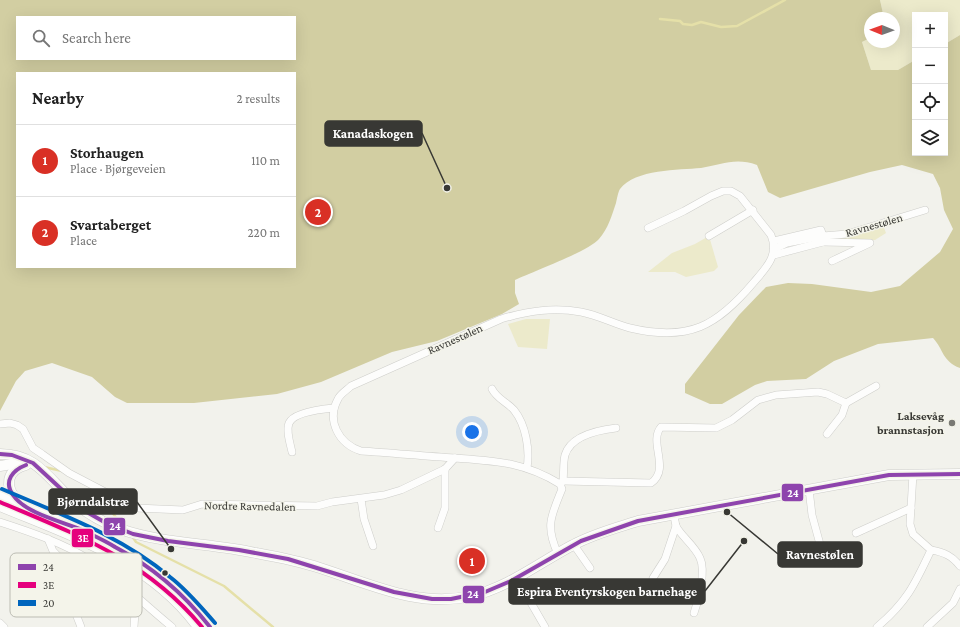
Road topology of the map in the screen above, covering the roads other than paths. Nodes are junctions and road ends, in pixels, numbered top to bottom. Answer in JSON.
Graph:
{"nodes":[{"id":1,"x":753,"y":210,"type":"junction"},
{"id":2,"x":925,"y":210,"type":"dead end"},
{"id":3,"x":648,"y":228,"type":"dead end"},
{"id":4,"x":709,"y":236,"type":"dead end"},
{"id":5,"x":823,"y":239,"type":"junction"},
{"id":6,"x":774,"y":241,"type":"junction"},
{"id":7,"x":774,"y":252,"type":"junction"},
{"id":8,"x":832,"y":261,"type":"dead end"},
{"id":9,"x":876,"y":386,"type":"dead end"},
{"id":10,"x":492,"y":389,"type":"dead end"},
{"id":11,"x":846,"y":403,"type":"junction"},
{"id":12,"x":334,"y":408,"type":"junction"},
{"id":13,"x":0,"y":424,"type":"edge"},
{"id":14,"x":616,"y":428,"type":"dead end"},
{"id":15,"x":827,"y":434,"type":"dead end"},
{"id":16,"x":0,"y":450,"type":"edge"},
{"id":17,"x":292,"y":452,"type":"dead end"},
{"id":18,"x":0,"y":454,"type":"edge"},
{"id":19,"x":455,"y":458,"type":"junction"},
{"id":20,"x":1,"y":465,"type":"edge"},
{"id":21,"x":26,"y":465,"type":"junction"},
{"id":22,"x":527,"y":468,"type":"junction"},
{"id":23,"x":445,"y":469,"type":"junction"},
{"id":24,"x":40,"y":470,"type":"junction"},
{"id":25,"x":913,"y":474,"type":"junction"},
{"id":26,"x":960,"y":474,"type":"edge"},
{"id":27,"x":562,"y":482,"type":"junction"},
{"id":28,"x":809,"y":489,"type":"junction"},
{"id":29,"x":0,"y":495,"type":"edge"},
{"id":30,"x":361,"y":499,"type":"junction"},
{"id":31,"x":21,"y":504,"type":"junction"},
{"id":32,"x":0,"y":506,"type":"edge"},
{"id":33,"x":911,"y":508,"type":"junction"},
{"id":34,"x":673,"y":514,"type":"junction"},
{"id":35,"x":0,"y":522,"type":"edge"},
{"id":36,"x":676,"y":526,"type":"junction"},
{"id":37,"x":438,"y":528,"type":"dead end"},
{"id":38,"x":856,"y":533,"type":"dead end"},
{"id":39,"x":48,"y":539,"type":"junction"},
{"id":40,"x":574,"y":545,"type":"junction"},
{"id":41,"x":373,"y":546,"type":"dead end"},
{"id":42,"x":821,"y":548,"type":"junction"},
{"id":43,"x":931,"y":550,"type":"junction"},
{"id":44,"x":55,"y":553,"type":"edge"},
{"id":45,"x":76,"y":553,"type":"edge"},
{"id":46,"x":107,"y":553,"type":"edge"},
{"id":47,"x":127,"y":553,"type":"edge"},
{"id":48,"x":558,"y":554,"type":"junction"},
{"id":49,"x":801,"y":561,"type":"dead end"},
{"id":50,"x":826,"y":561,"type":"dead end"},
{"id":51,"x":142,"y":564,"type":"edge"},
{"id":52,"x":960,"y":566,"type":"edge"},
{"id":53,"x":590,"y":568,"type":"dead end"},
{"id":54,"x":142,"y":575,"type":"edge"},
{"id":55,"x":516,"y":577,"type":"junction"},
{"id":56,"x":653,"y":578,"type":"dead end"},
{"id":57,"x":960,"y":589,"type":"edge"},
{"id":58,"x":142,"y":602,"type":"edge"},
{"id":59,"x":694,"y":612,"type":"dead end"},
{"id":60,"x":77,"y":617,"type":"edge"},
{"id":61,"x":135,"y":617,"type":"edge"},
{"id":62,"x":0,"y":623,"type":"edge"},
{"id":63,"x":4,"y":627,"type":"edge"},
{"id":64,"x":81,"y":627,"type":"edge"},
{"id":65,"x":134,"y":627,"type":"edge"},
{"id":66,"x":172,"y":627,"type":"edge"},
{"id":67,"x":198,"y":627,"type":"edge"},
{"id":68,"x":210,"y":627,"type":"edge"},
{"id":69,"x":545,"y":627,"type":"edge"},
{"id":70,"x":877,"y":627,"type":"edge"},
{"id":71,"x":927,"y":627,"type":"edge"}],
"edges":[{"from":1,"to":3,"type":"street"},
{"from":1,"to":4,"type":"street"},
{"from":1,"to":6,"type":"street"},
{"from":2,"to":5,"type":"street","name":"Ravnestølen"},
{"from":5,"to":6,"type":"street","name":"Ravnestølen"},
{"from":5,"to":7,"type":"street","name":"Ravnestølen"},
{"from":5,"to":8,"type":"street","name":"Ravnestølen"},
{"from":6,"to":7,"type":"street"},
{"from":7,"to":12,"type":"street","name":"Ravnestølen"},
{"from":9,"to":11,"type":"street"},
{"from":10,"to":22,"type":"street"},
{"from":11,"to":15,"type":"street"},
{"from":11,"to":27,"type":"street"},
{"from":12,"to":17,"type":"street"},
{"from":12,"to":19,"type":"street"},
{"from":13,"to":30,"type":"street","name":"Nordre Ravnedalen"},
{"from":14,"to":27,"type":"street"},
{"from":16,"to":18,"type":"street"},
{"from":18,"to":20,"type":"street"},
{"from":18,"to":24,"type":"main road"},
{"from":19,"to":22,"type":"street"},
{"from":19,"to":23,"type":"street","name":"Nordre Ravnedalen"},
{"from":20,"to":21,"type":"main road"},
{"from":21,"to":24,"type":"main road"},
{"from":21,"to":31,"type":"main road"},
{"from":22,"to":27,"type":"street"},
{"from":23,"to":30,"type":"street","name":"Nordre Ravnedalen"},
{"from":23,"to":37,"type":"street"},
{"from":24,"to":55,"type":"main road"},
{"from":25,"to":26,"type":"main road"},
{"from":25,"to":28,"type":"main road"},
{"from":25,"to":33,"type":"street"},
{"from":27,"to":48,"type":"street"},
{"from":28,"to":34,"type":"main road"},
{"from":28,"to":42,"type":"street"},
{"from":29,"to":31,"type":"main road"},
{"from":30,"to":41,"type":"street"},
{"from":31,"to":47,"type":"main road"},
{"from":32,"to":46,"type":"main road"},
{"from":33,"to":38,"type":"street"},
{"from":33,"to":43,"type":"street"},
{"from":34,"to":36,"type":"street"},
{"from":34,"to":40,"type":"main road"},
{"from":35,"to":39,"type":"street"},
{"from":36,"to":56,"type":"street"},
{"from":36,"to":59,"type":"street"},
{"from":39,"to":44,"type":"street"},
{"from":39,"to":45,"type":"street"},
{"from":40,"to":48,"type":"main road"},
{"from":40,"to":53,"type":"street"},
{"from":42,"to":49,"type":"street"},
{"from":42,"to":50,"type":"street"},
{"from":43,"to":52,"type":"street"},
{"from":43,"to":70,"type":"street"},
{"from":48,"to":55,"type":"main road"},
{"from":51,"to":68,"type":"main road"},
{"from":54,"to":67,"type":"main road"},
{"from":55,"to":69,"type":"street"},
{"from":57,"to":71,"type":"street"},
{"from":58,"to":66,"type":"street"},
{"from":60,"to":64,"type":"street"},
{"from":61,"to":65,"type":"street"},
{"from":62,"to":63,"type":"street"}]}
